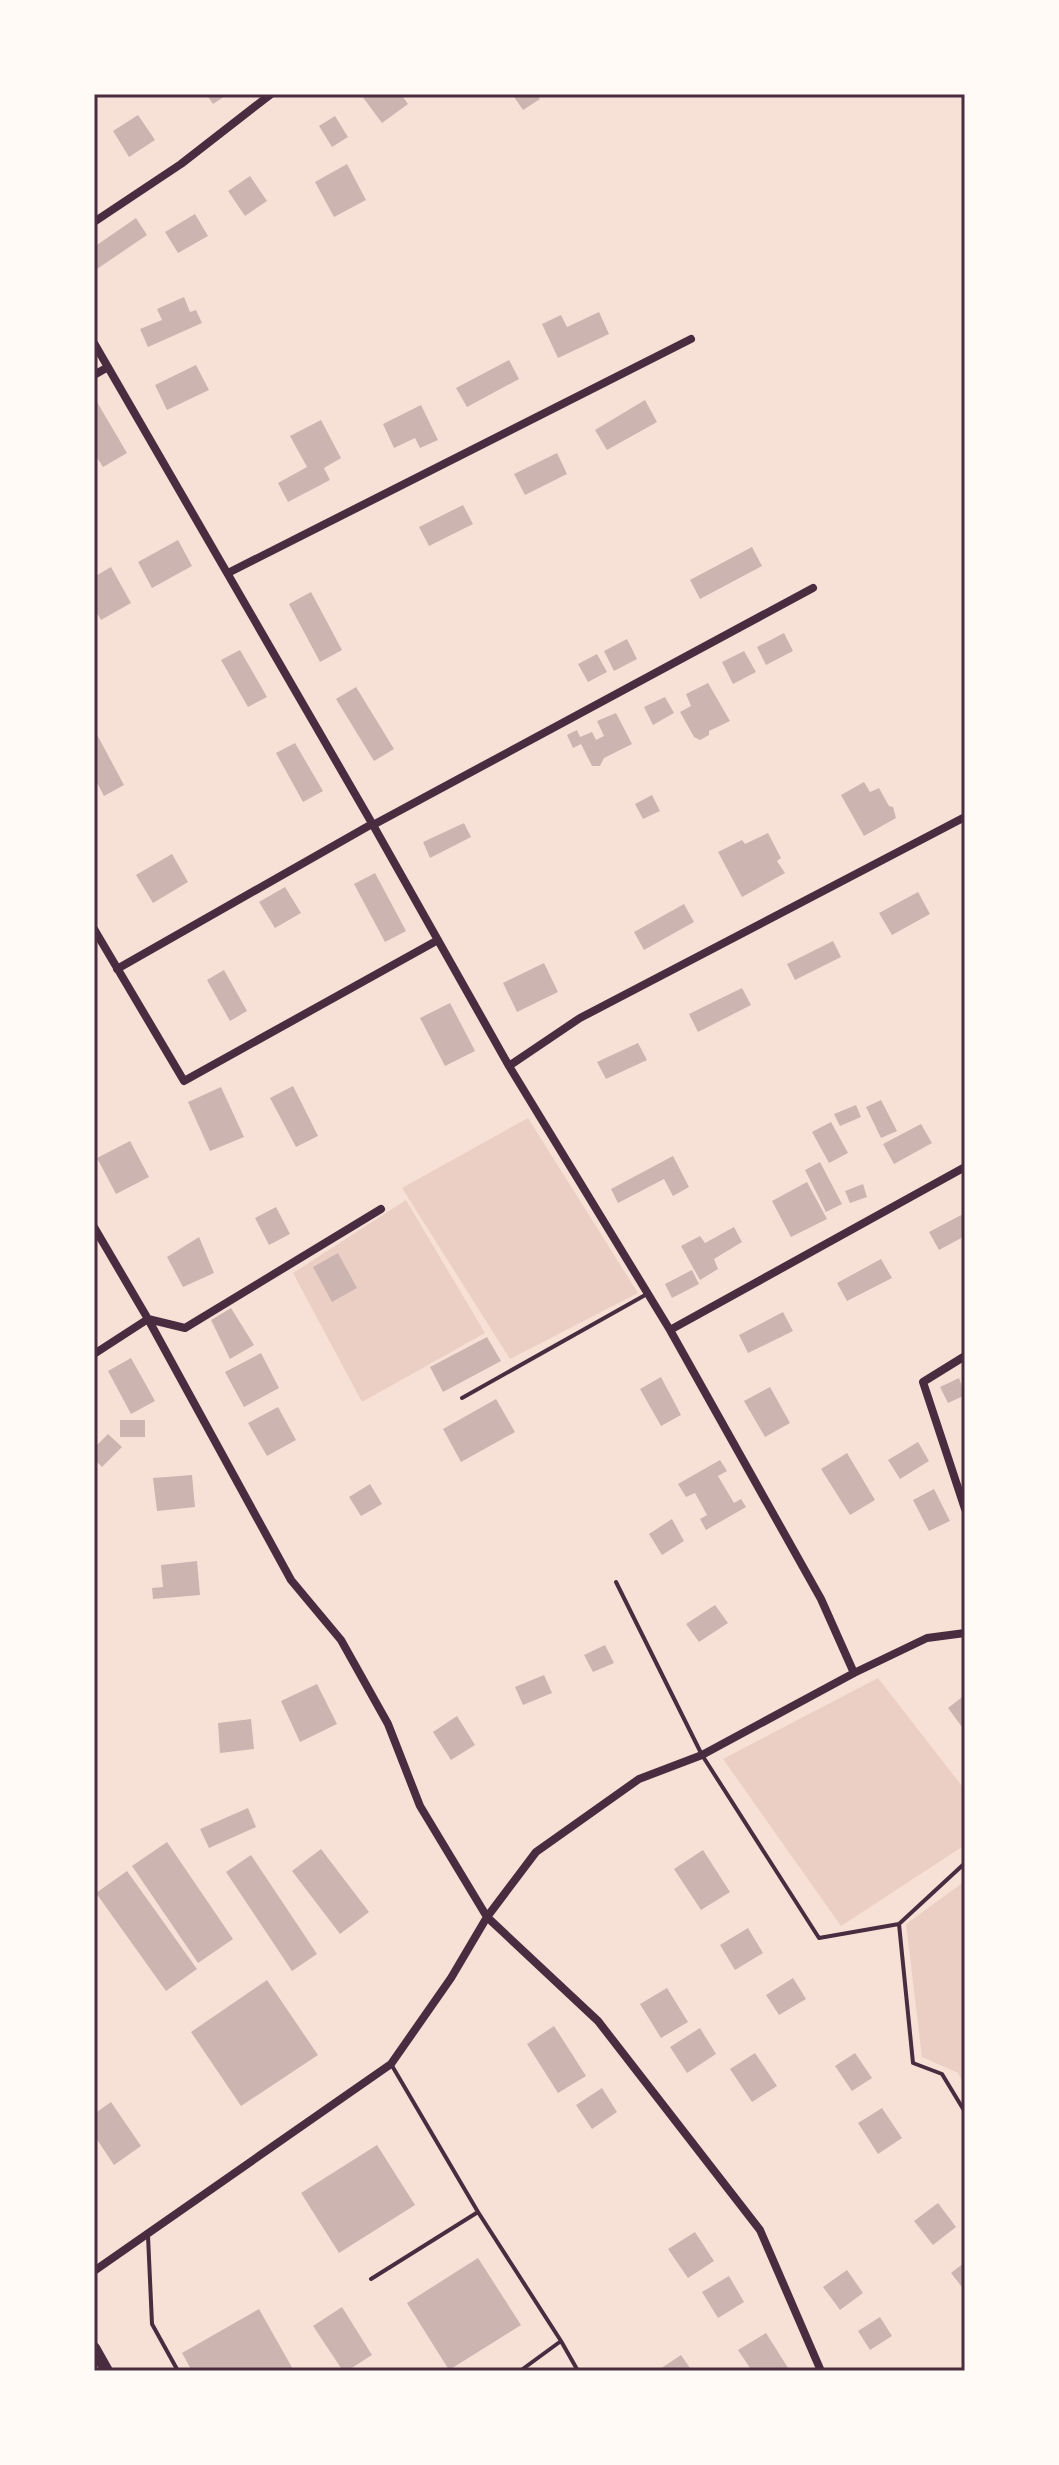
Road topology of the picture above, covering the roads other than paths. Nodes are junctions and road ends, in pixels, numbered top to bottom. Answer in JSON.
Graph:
{"nodes":[{"id":1,"x":271,"y":94,"type":"edge"},
{"id":2,"x":94,"y":222,"type":"edge"},
{"id":3,"x":691,"y":339,"type":"dead end"},
{"id":4,"x":94,"y":343,"type":"edge"},
{"id":5,"x":108,"y":367,"type":"junction"},
{"id":6,"x":94,"y":375,"type":"edge"},
{"id":7,"x":228,"y":573,"type":"junction"},
{"id":8,"x":813,"y":588,"type":"dead end"},
{"id":9,"x":963,"y":818,"type":"dead end"},
{"id":10,"x":372,"y":824,"type":"junction"},
{"id":11,"x":94,"y":929,"type":"edge"},
{"id":12,"x":438,"y":940,"type":"junction"},
{"id":13,"x":117,"y":969,"type":"junction"},
{"id":14,"x":509,"y":1066,"type":"junction"},
{"id":15,"x":965,"y":1167,"type":"edge"},
{"id":16,"x":381,"y":1209,"type":"dead end"},
{"id":17,"x":94,"y":1227,"type":"edge"},
{"id":18,"x":647,"y":1294,"type":"junction"},
{"id":19,"x":148,"y":1319,"type":"junction"},
{"id":20,"x":670,"y":1330,"type":"junction"},
{"id":21,"x":94,"y":1354,"type":"edge"},
{"id":22,"x":965,"y":1356,"type":"edge"},
{"id":23,"x":462,"y":1398,"type":"dead end"},
{"id":24,"x":965,"y":1509,"type":"edge"},
{"id":25,"x":616,"y":1582,"type":"dead end"},
{"id":26,"x":965,"y":1633,"type":"edge"},
{"id":27,"x":854,"y":1673,"type":"junction"},
{"id":28,"x":702,"y":1755,"type":"junction"},
{"id":29,"x":965,"y":1863,"type":"edge"},
{"id":30,"x":487,"y":1917,"type":"junction"},
{"id":31,"x":899,"y":1924,"type":"junction"},
{"id":32,"x":391,"y":2064,"type":"junction"},
{"id":33,"x":965,"y":2112,"type":"edge"},
{"id":34,"x":478,"y":2212,"type":"junction"},
{"id":35,"x":147,"y":2234,"type":"junction"},
{"id":36,"x":94,"y":2271,"type":"edge"},
{"id":37,"x":371,"y":2279,"type":"dead end"},
{"id":38,"x":561,"y":2341,"type":"junction"},
{"id":39,"x":94,"y":2348,"type":"edge"},
{"id":40,"x":107,"y":2371,"type":"edge"},
{"id":41,"x":178,"y":2371,"type":"edge"},
{"id":42,"x":520,"y":2371,"type":"edge"},
{"id":43,"x":578,"y":2371,"type":"edge"},
{"id":44,"x":821,"y":2371,"type":"edge"}],
"edges":[{"from":1,"to":2,"type":"street"},
{"from":3,"to":7,"type":"street"},
{"from":4,"to":5,"type":"street"},
{"from":5,"to":6,"type":"street"},
{"from":5,"to":7,"type":"street"},
{"from":7,"to":10,"type":"street"},
{"from":8,"to":10,"type":"street"},
{"from":9,"to":14,"type":"street"},
{"from":10,"to":12,"type":"street"},
{"from":10,"to":13,"type":"street"},
{"from":11,"to":13,"type":"street"},
{"from":12,"to":13,"type":"street"},
{"from":12,"to":14,"type":"street"},
{"from":14,"to":18,"type":"street"},
{"from":15,"to":20,"type":"street"},
{"from":16,"to":19,"type":"street"},
{"from":17,"to":19,"type":"street"},
{"from":18,"to":20,"type":"street"},
{"from":18,"to":23,"type":"lane"},
{"from":19,"to":21,"type":"street"},
{"from":19,"to":30,"type":"street"},
{"from":20,"to":27,"type":"street"},
{"from":22,"to":24,"type":"street"},
{"from":25,"to":28,"type":"lane"},
{"from":26,"to":27,"type":"street"},
{"from":27,"to":28,"type":"street"},
{"from":28,"to":30,"type":"street"},
{"from":28,"to":31,"type":"lane"},
{"from":29,"to":31,"type":"lane"},
{"from":30,"to":32,"type":"street"},
{"from":30,"to":44,"type":"street"},
{"from":31,"to":33,"type":"lane"},
{"from":32,"to":34,"type":"lane"},
{"from":32,"to":35,"type":"street"},
{"from":34,"to":37,"type":"lane"},
{"from":34,"to":38,"type":"lane"},
{"from":35,"to":36,"type":"street"},
{"from":35,"to":41,"type":"lane"},
{"from":38,"to":42,"type":"lane"},
{"from":38,"to":43,"type":"lane"},
{"from":39,"to":40,"type":"main road"}]}
